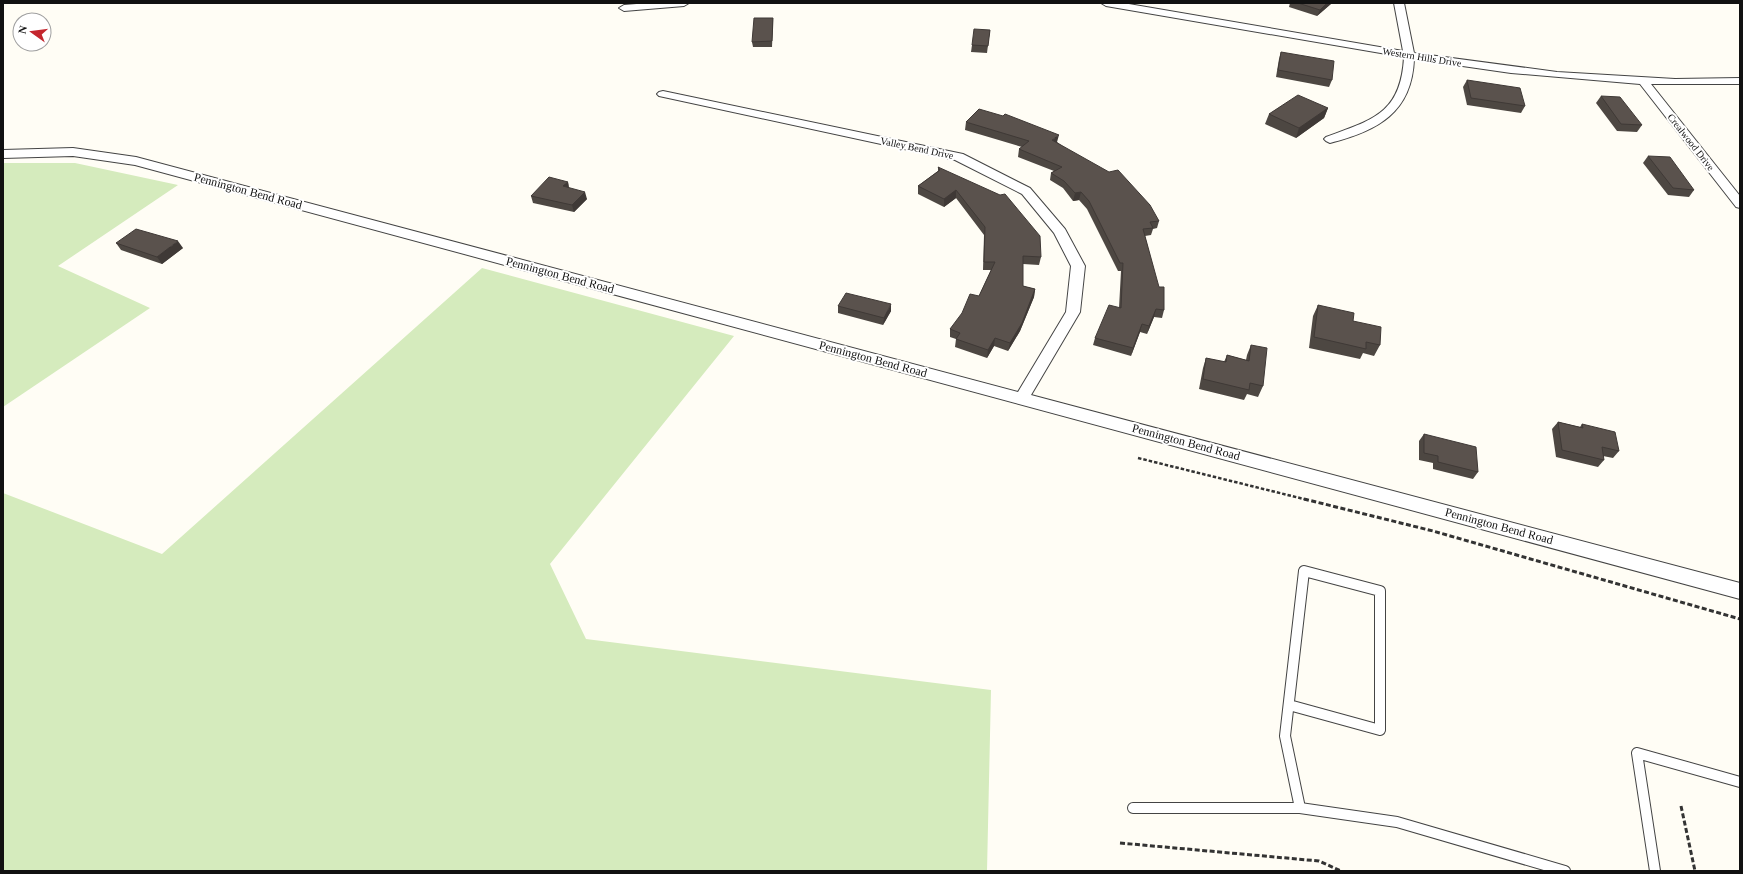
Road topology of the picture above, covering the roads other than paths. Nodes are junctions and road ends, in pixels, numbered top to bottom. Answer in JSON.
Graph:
{"nodes":[{"id":1,"x":684,"y":3,"type":"edge"},
{"id":2,"x":1106,"y":3,"type":"edge"},
{"id":3,"x":1399,"y":3,"type":"edge"},
{"id":4,"x":624,"y":8,"type":"dead end"},
{"id":5,"x":1408,"y":55,"type":"junction"},
{"id":6,"x":1643,"y":80,"type":"junction"},
{"id":7,"x":1740,"y":81,"type":"edge"},
{"id":8,"x":663,"y":94,"type":"dead end"},
{"id":9,"x":1330,"y":139,"type":"dead end"},
{"id":10,"x":3,"y":154,"type":"edge"},
{"id":11,"x":1740,"y":204,"type":"edge"},
{"id":12,"x":1022,"y":398,"type":"junction"},
{"id":13,"x":1740,"y":591,"type":"edge"},
{"id":14,"x":1288,"y":705,"type":"junction"},
{"id":15,"x":1740,"y":782,"type":"edge"},
{"id":16,"x":1133,"y":808,"type":"dead end"},
{"id":17,"x":1300,"y":808,"type":"junction"},
{"id":18,"x":1565,"y":871,"type":"edge"},
{"id":19,"x":1655,"y":871,"type":"edge"}],
"edges":[{"from":1,"to":4,"type":"street"},
{"from":2,"to":5,"type":"street","name":"Western Hills Drive"},
{"from":3,"to":5,"type":"street"},
{"from":5,"to":6,"type":"street","name":"Western Hills Drive"},
{"from":5,"to":9,"type":"street"},
{"from":6,"to":7,"type":"street","name":"Western Hills Drive"},
{"from":6,"to":11,"type":"street","name":"Crealwood Drive"},
{"from":8,"to":12,"type":"street","name":"Valley Bend Drive"},
{"from":10,"to":12,"type":"street","name":"Pennington Bend Road"},
{"from":12,"to":13,"type":"street","name":"Pennington Bend Road"},
{"from":14,"to":14,"type":"lane"},
{"from":14,"to":17,"type":"lane"},
{"from":15,"to":19,"type":"lane"},
{"from":16,"to":17,"type":"lane"},
{"from":17,"to":18,"type":"lane"}]}
